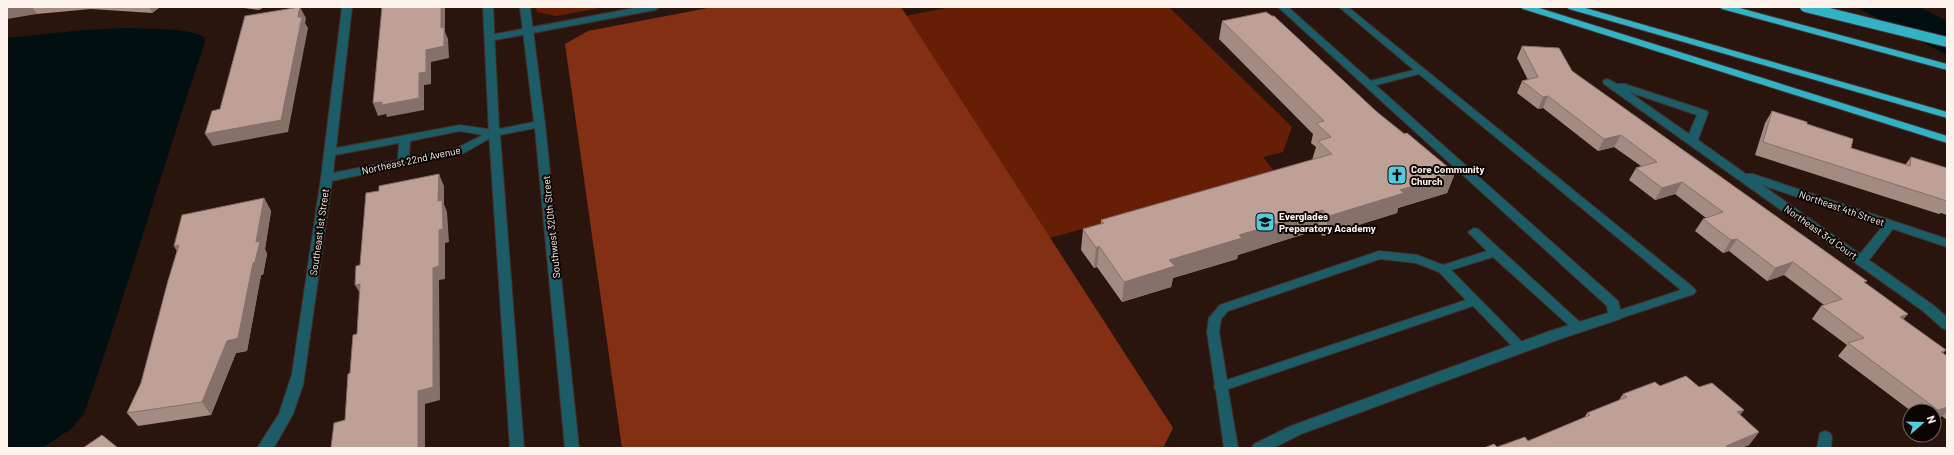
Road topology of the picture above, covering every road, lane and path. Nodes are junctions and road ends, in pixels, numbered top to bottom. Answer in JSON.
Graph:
{"nodes":[{"id":1,"x":348,"y":7,"type":"edge"},
{"id":2,"x":488,"y":7,"type":"edge"},
{"id":3,"x":525,"y":7,"type":"edge"},
{"id":4,"x":655,"y":7,"type":"edge"},
{"id":5,"x":1283,"y":7,"type":"edge"},
{"id":6,"x":1343,"y":7,"type":"edge"},
{"id":7,"x":1526,"y":7,"type":"edge"},
{"id":8,"x":1572,"y":7,"type":"edge"},
{"id":9,"x":1725,"y":7,"type":"edge"},
{"id":10,"x":1805,"y":7,"type":"edge"},
{"id":11,"x":528,"y":31,"type":"junction"},
{"id":12,"x":490,"y":38,"type":"junction"},
{"id":13,"x":1947,"y":42,"type":"edge"},
{"id":14,"x":1947,"y":67,"type":"edge"},
{"id":15,"x":1420,"y":71,"type":"junction"},
{"id":16,"x":1369,"y":84,"type":"junction"},
{"id":17,"x":1947,"y":115,"type":"edge"},
{"id":18,"x":540,"y":124,"type":"junction"},
{"id":19,"x":494,"y":133,"type":"junction"},
{"id":20,"x":405,"y":139,"type":"junction"},
{"id":21,"x":1947,"y":140,"type":"edge"},
{"id":22,"x":1692,"y":142,"type":"junction"},
{"id":23,"x":330,"y":153,"type":"junction"},
{"id":24,"x":403,"y":163,"type":"junction"},
{"id":25,"x":1736,"y":172,"type":"junction"},
{"id":26,"x":327,"y":178,"type":"junction"},
{"id":27,"x":1891,"y":224,"type":"junction"},
{"id":28,"x":1474,"y":232,"type":"dead end"},
{"id":29,"x":1947,"y":243,"type":"edge"},
{"id":30,"x":1495,"y":252,"type":"junction"},
{"id":31,"x":1861,"y":261,"type":"junction"},
{"id":32,"x":1444,"y":269,"type":"junction"},
{"id":33,"x":1475,"y":301,"type":"junction"},
{"id":34,"x":1615,"y":316,"type":"junction"},
{"id":35,"x":1947,"y":325,"type":"edge"},
{"id":36,"x":1578,"y":327,"type":"junction"},
{"id":37,"x":1521,"y":348,"type":"junction"},
{"id":38,"x":1220,"y":387,"type":"junction"},
{"id":39,"x":264,"y":448,"type":"edge"},
{"id":40,"x":517,"y":448,"type":"edge"},
{"id":41,"x":572,"y":448,"type":"edge"},
{"id":42,"x":1231,"y":448,"type":"edge"},
{"id":43,"x":1259,"y":448,"type":"edge"}],
"edges":[{"from":1,"to":23,"type":"street","name":"Southeast 1st Street"},
{"from":2,"to":12,"type":"street"},
{"from":3,"to":11,"type":"street","name":"Southwest 320th Street"},
{"from":4,"to":11,"type":"street"},
{"from":5,"to":16,"type":"street"},
{"from":6,"to":15,"type":"lane"},
{"from":7,"to":21,"type":"highway"},
{"from":8,"to":17,"type":"highway"},
{"from":9,"to":14,"type":"highway"},
{"from":10,"to":13,"type":"highway","bridge":true},
{"from":11,"to":12,"type":"street"},
{"from":11,"to":18,"type":"street","name":"Southwest 320th Street"},
{"from":12,"to":19,"type":"street"},
{"from":15,"to":16,"type":"lane"},
{"from":15,"to":34,"type":"lane"},
{"from":16,"to":34,"type":"street"},
{"from":18,"to":19,"type":"street"},
{"from":18,"to":41,"type":"street","name":"Southwest 320th Street"},
{"from":19,"to":20,"type":"street"},
{"from":19,"to":24,"type":"street","name":"Northeast 22nd Avenue"},
{"from":19,"to":40,"type":"street"},
{"from":20,"to":23,"type":"street"},
{"from":20,"to":24,"type":"street"},
{"from":22,"to":22,"type":"street","name":"Northeast 3rd Court"},
{"from":22,"to":25,"type":"street","name":"Northeast 3rd Court"},
{"from":23,"to":26,"type":"street","name":"Southeast 1st Street"},
{"from":24,"to":26,"type":"street","name":"Northeast 22nd Avenue"},
{"from":25,"to":27,"type":"street","name":"Northeast 4th Street"},
{"from":25,"to":31,"type":"street","name":"Northeast 3rd Court"},
{"from":26,"to":39,"type":"street","name":"Southeast 1st Street"},
{"from":27,"to":29,"type":"street","name":"Northeast 4th Street"},
{"from":27,"to":31,"type":"street"},
{"from":28,"to":30,"type":"lane"},
{"from":30,"to":32,"type":"lane"},
{"from":30,"to":36,"type":"lane"},
{"from":31,"to":35,"type":"street","name":"Northeast 3rd Court"},
{"from":32,"to":33,"type":"lane"},
{"from":32,"to":38,"type":"lane"},
{"from":33,"to":37,"type":"lane"},
{"from":33,"to":38,"type":"lane"},
{"from":34,"to":36,"type":"street"},
{"from":36,"to":37,"type":"street"},
{"from":37,"to":43,"type":"street"},
{"from":38,"to":42,"type":"lane"}]}
